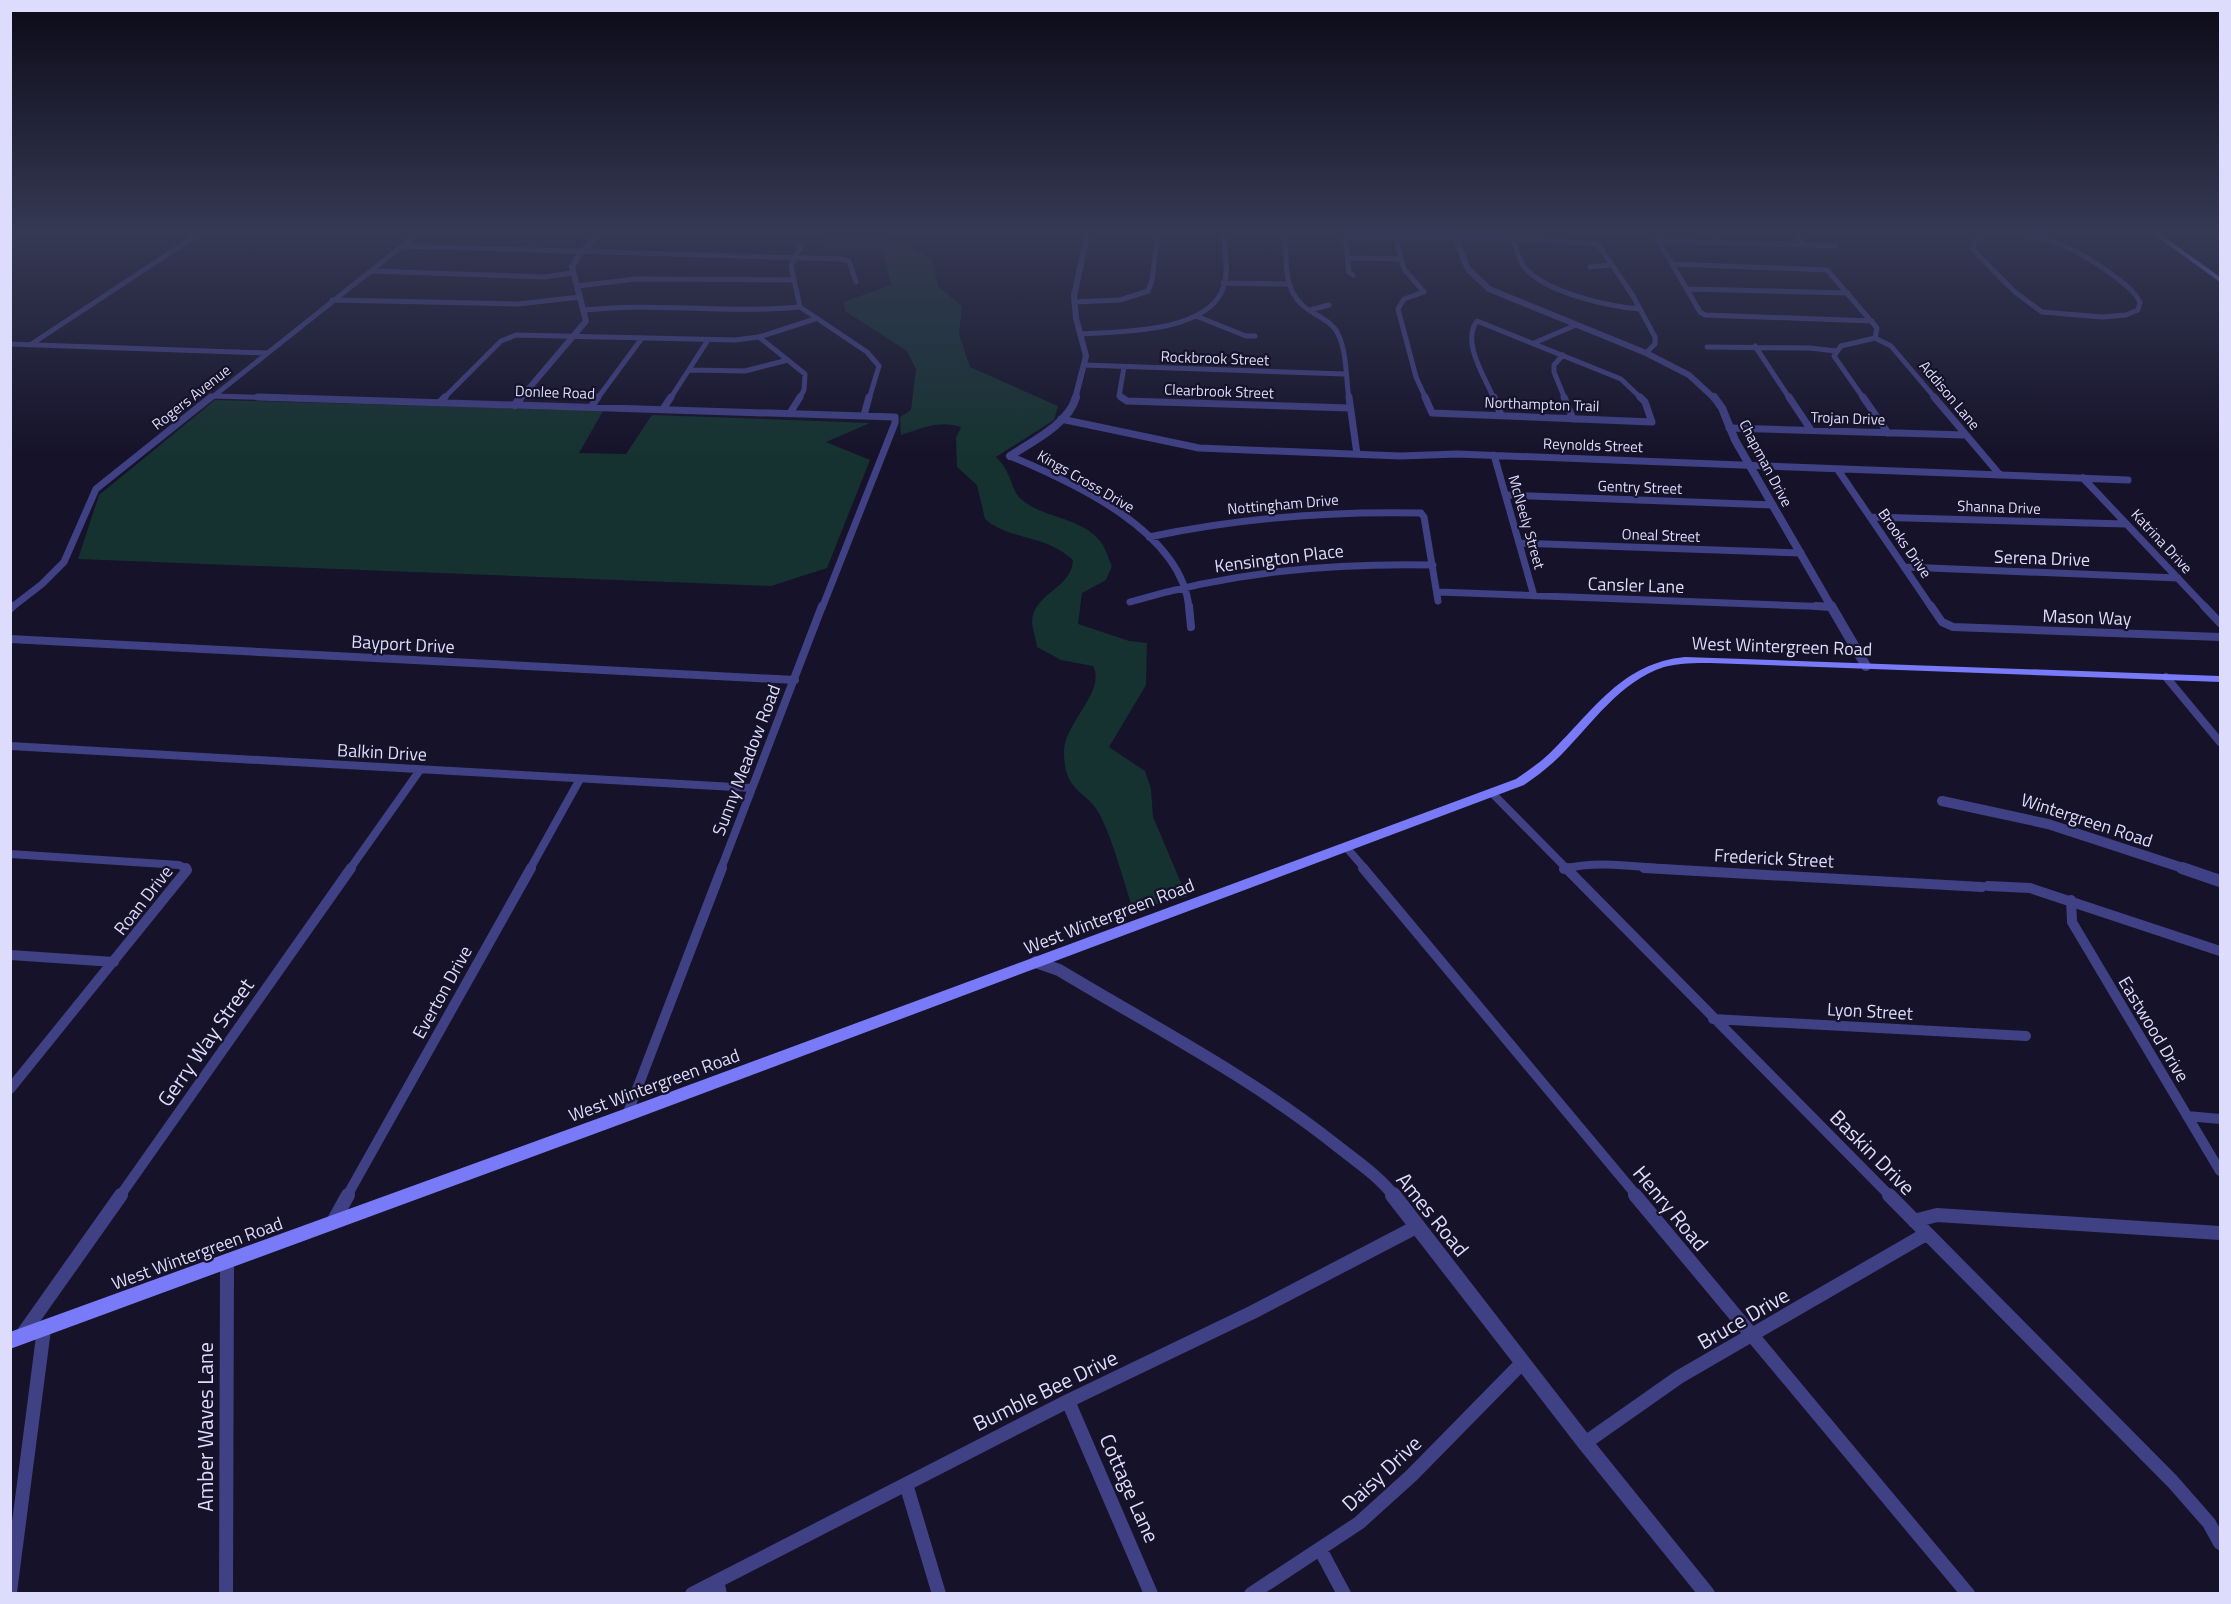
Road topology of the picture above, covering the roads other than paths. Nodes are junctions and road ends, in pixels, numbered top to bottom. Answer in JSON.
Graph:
{"nodes":[{"id":1,"x":89,"y":306,"type":"edge"},
{"id":2,"x":325,"y":306,"type":"edge"},
{"id":3,"x":583,"y":306,"type":"edge"},
{"id":4,"x":1074,"y":306,"type":"edge"},
{"id":5,"x":1208,"y":306,"type":"edge"},
{"id":6,"x":1305,"y":306,"type":"edge"},
{"id":7,"x":1326,"y":306,"type":"edge"},
{"id":8,"x":1400,"y":306,"type":"edge"},
{"id":9,"x":1527,"y":306,"type":"edge"},
{"id":10,"x":1619,"y":306,"type":"edge"},
{"id":11,"x":1638,"y":306,"type":"edge"},
{"id":12,"x":1697,"y":306,"type":"edge"},
{"id":13,"x":1859,"y":306,"type":"edge"},
{"id":14,"x":2034,"y":306,"type":"edge"},
{"id":15,"x":2139,"y":306,"type":"edge"},
{"id":16,"x":800,"y":307,"type":"joint"},
{"id":17,"x":1640,"y":309,"type":"junction"},
{"id":18,"x":585,"y":310,"type":"junction"},
{"id":19,"x":1310,"y":310,"type":"junction"},
{"id":20,"x":1196,"y":316,"type":"junction"},
{"id":21,"x":815,"y":319,"type":"junction"},
{"id":22,"x":1872,"y":321,"type":"junction"},
{"id":23,"x":1576,"y":325,"type":"junction"},
{"id":24,"x":1083,"y":334,"type":"junction"},
{"id":25,"x":572,"y":336,"type":"junction"},
{"id":26,"x":1255,"y":336,"type":"dead end"},
{"id":27,"x":759,"y":337,"type":"junction"},
{"id":28,"x":642,"y":338,"type":"junction"},
{"id":29,"x":1875,"y":338,"type":"junction"},
{"id":30,"x":708,"y":340,"type":"junction"},
{"id":31,"x":1534,"y":343,"type":"junction"},
{"id":32,"x":10,"y":344,"type":"edge"},
{"id":33,"x":29,"y":345,"type":"junction"},
{"id":34,"x":1755,"y":346,"type":"junction"},
{"id":35,"x":1707,"y":347,"type":"dead end"},
{"id":36,"x":1836,"y":351,"type":"junction"},
{"id":37,"x":266,"y":353,"type":"junction"},
{"id":38,"x":1647,"y":353,"type":"junction"},
{"id":39,"x":1563,"y":355,"type":"junction"},
{"id":40,"x":788,"y":360,"type":"junction"},
{"id":41,"x":1084,"y":365,"type":"junction"},
{"id":42,"x":1124,"y":367,"type":"junction"},
{"id":43,"x":689,"y":370,"type":"junction"},
{"id":44,"x":1345,"y":374,"type":"junction"},
{"id":45,"x":214,"y":396,"type":"junction"},
{"id":46,"x":440,"y":402,"type":"junction"},
{"id":47,"x":515,"y":405,"type":"junction"},
{"id":48,"x":591,"y":407,"type":"junction"},
{"id":49,"x":1350,"y":408,"type":"junction"},
{"id":50,"x":663,"y":409,"type":"junction"},
{"id":51,"x":790,"y":413,"type":"junction"},
{"id":52,"x":864,"y":415,"type":"junction"},
{"id":53,"x":1501,"y":416,"type":"junction"},
{"id":54,"x":895,"y":417,"type":"joint"},
{"id":55,"x":1060,"y":419,"type":"junction"},
{"id":56,"x":1573,"y":419,"type":"junction"},
{"id":57,"x":1729,"y":428,"type":"junction"},
{"id":58,"x":1811,"y":430,"type":"junction"},
{"id":59,"x":1888,"y":433,"type":"junction"},
{"id":60,"x":1965,"y":435,"type":"junction"},
{"id":61,"x":1357,"y":454,"type":"junction"},
{"id":62,"x":1494,"y":455,"type":"junction"},
{"id":63,"x":1010,"y":456,"type":"joint"},
{"id":64,"x":1749,"y":464,"type":"junction"},
{"id":65,"x":1838,"y":470,"type":"junction"},
{"id":66,"x":2000,"y":475,"type":"junction"},
{"id":67,"x":2083,"y":478,"type":"junction"},
{"id":68,"x":2128,"y":480,"type":"dead end"},
{"id":69,"x":1506,"y":495,"type":"junction"},
{"id":70,"x":1773,"y":505,"type":"junction"},
{"id":71,"x":1870,"y":517,"type":"junction"},
{"id":72,"x":2126,"y":524,"type":"junction"},
{"id":73,"x":1149,"y":537,"type":"junction"},
{"id":74,"x":1520,"y":543,"type":"junction"},
{"id":75,"x":1801,"y":553,"type":"junction"},
{"id":76,"x":1433,"y":565,"type":"junction"},
{"id":77,"x":1905,"y":567,"type":"junction"},
{"id":78,"x":2178,"y":578,"type":"junction"},
{"id":79,"x":1186,"y":587,"type":"junction"},
{"id":80,"x":1438,"y":592,"type":"junction"},
{"id":81,"x":1534,"y":596,"type":"junction"},
{"id":82,"x":1438,"y":601,"type":"dead end"},
{"id":83,"x":1130,"y":602,"type":"dead end"},
{"id":84,"x":1832,"y":607,"type":"junction"},
{"id":85,"x":10,"y":609,"type":"edge"},
{"id":86,"x":2220,"y":623,"type":"edge"},
{"id":87,"x":1191,"y":627,"type":"dead end"},
{"id":88,"x":1953,"y":627,"type":"joint"},
{"id":89,"x":2220,"y":637,"type":"edge"},
{"id":90,"x":10,"y":639,"type":"edge"},
{"id":91,"x":1866,"y":666,"type":"junction"},
{"id":92,"x":2166,"y":677,"type":"junction"},
{"id":93,"x":795,"y":680,"type":"junction"},
{"id":94,"x":2220,"y":680,"type":"edge"},
{"id":95,"x":2220,"y":742,"type":"edge"},
{"id":96,"x":10,"y":746,"type":"edge"},
{"id":97,"x":420,"y":770,"type":"junction"},
{"id":98,"x":580,"y":779,"type":"junction"},
{"id":99,"x":752,"y":788,"type":"junction"},
{"id":100,"x":1492,"y":793,"type":"junction"},
{"id":101,"x":1942,"y":801,"type":"dead end"},
{"id":102,"x":1346,"y":847,"type":"junction"},
{"id":103,"x":10,"y":854,"type":"edge"},
{"id":104,"x":1564,"y":869,"type":"junction"},
{"id":105,"x":2220,"y":881,"type":"edge"},
{"id":106,"x":2071,"y":900,"type":"junction"},
{"id":107,"x":2220,"y":951,"type":"edge"},
{"id":108,"x":10,"y":955,"type":"edge"},
{"id":109,"x":114,"y":962,"type":"junction"},
{"id":110,"x":1036,"y":962,"type":"junction"},
{"id":111,"x":1713,"y":1018,"type":"junction"},
{"id":112,"x":2026,"y":1036,"type":"dead end"},
{"id":113,"x":10,"y":1089,"type":"edge"},
{"id":114,"x":627,"y":1115,"type":"junction"},
{"id":115,"x":2187,"y":1116,"type":"junction"},
{"id":116,"x":2220,"y":1119,"type":"edge"},
{"id":117,"x":2220,"y":1171,"type":"edge"},
{"id":118,"x":1914,"y":1221,"type":"junction"},
{"id":119,"x":333,"y":1222,"type":"junction"},
{"id":120,"x":1418,"y":1226,"type":"junction"},
{"id":121,"x":2220,"y":1233,"type":"edge"},
{"id":122,"x":1926,"y":1234,"type":"junction"},
{"id":123,"x":227,"y":1261,"type":"junction"},
{"id":124,"x":44,"y":1329,"type":"junction"},
{"id":125,"x":1753,"y":1335,"type":"junction"},
{"id":126,"x":16,"y":1338,"type":"edge"},
{"id":127,"x":1523,"y":1362,"type":"junction"},
{"id":128,"x":1068,"y":1401,"type":"junction"},
{"id":129,"x":1585,"y":1443,"type":"junction"},
{"id":130,"x":906,"y":1484,"type":"junction"},
{"id":131,"x":2220,"y":1543,"type":"edge"},
{"id":132,"x":1320,"y":1549,"type":"junction"},
{"id":133,"x":718,"y":1587,"type":"edge"},
{"id":134,"x":10,"y":1592,"type":"edge"},
{"id":135,"x":226,"y":1593,"type":"edge"},
{"id":136,"x":692,"y":1593,"type":"edge"},
{"id":137,"x":939,"y":1593,"type":"edge"},
{"id":138,"x":1151,"y":1593,"type":"edge"},
{"id":139,"x":1251,"y":1593,"type":"edge"},
{"id":140,"x":1344,"y":1593,"type":"edge"},
{"id":141,"x":1707,"y":1593,"type":"edge"},
{"id":142,"x":1968,"y":1593,"type":"edge"}],
"edges":[{"from":1,"to":33,"type":"street"},
{"from":2,"to":37,"type":"street","name":"Rogers Avenue"},
{"from":3,"to":18,"type":"street"},
{"from":4,"to":24,"type":"street"},
{"from":5,"to":20,"type":"street"},
{"from":6,"to":19,"type":"street"},
{"from":7,"to":19,"type":"street"},
{"from":8,"to":53,"type":"street","name":"Northampton Trail"},
{"from":9,"to":23,"type":"street","name":"Chapman Drive"},
{"from":10,"to":17,"type":"street"},
{"from":11,"to":17,"type":"street"},
{"from":12,"to":22,"type":"street"},
{"from":13,"to":22,"type":"street"},
{"from":14,"to":15,"type":"street"},
{"from":16,"to":18,"type":"street"},
{"from":16,"to":21,"type":"street"},
{"from":17,"to":38,"type":"street"},
{"from":18,"to":25,"type":"street"},
{"from":19,"to":44,"type":"street"},
{"from":20,"to":24,"type":"street"},
{"from":20,"to":26,"type":"street"},
{"from":21,"to":27,"type":"street"},
{"from":21,"to":52,"type":"street"},
{"from":22,"to":29,"type":"street"},
{"from":23,"to":31,"type":"street"},
{"from":23,"to":38,"type":"street","name":"Chapman Drive"},
{"from":24,"to":41,"type":"street"},
{"from":25,"to":28,"type":"street"},
{"from":25,"to":46,"type":"street"},
{"from":25,"to":47,"type":"street"},
{"from":27,"to":30,"type":"street"},
{"from":27,"to":40,"type":"street"},
{"from":28,"to":30,"type":"street"},
{"from":28,"to":48,"type":"street"},
{"from":29,"to":36,"type":"street"},
{"from":29,"to":60,"type":"street","name":"Addison Lane"},
{"from":30,"to":43,"type":"street"},
{"from":31,"to":39,"type":"street"},
{"from":31,"to":53,"type":"street"},
{"from":32,"to":33,"type":"street"},
{"from":33,"to":37,"type":"street"},
{"from":34,"to":35,"type":"street"},
{"from":34,"to":36,"type":"street"},
{"from":34,"to":58,"type":"street"},
{"from":36,"to":59,"type":"street"},
{"from":37,"to":45,"type":"street","name":"Rogers Avenue"},
{"from":38,"to":57,"type":"street","name":"Chapman Drive"},
{"from":39,"to":56,"type":"street"},
{"from":39,"to":56,"type":"street","name":"Northampton Trail"},
{"from":40,"to":43,"type":"street"},
{"from":40,"to":51,"type":"street"},
{"from":41,"to":42,"type":"street","name":"Rockbrook Street"},
{"from":41,"to":55,"type":"street"},
{"from":42,"to":44,"type":"street","name":"Rockbrook Street"},
{"from":42,"to":49,"type":"street","name":"Clearbrook Street"},
{"from":43,"to":50,"type":"street"},
{"from":44,"to":49,"type":"street"},
{"from":45,"to":46,"type":"street","name":"Donlee Road"},
{"from":45,"to":85,"type":"street","name":"Rogers Avenue"},
{"from":46,"to":47,"type":"street","name":"Donlee Road"},
{"from":47,"to":48,"type":"street","name":"Donlee Road"},
{"from":48,"to":50,"type":"street","name":"Donlee Road"},
{"from":49,"to":61,"type":"street"},
{"from":50,"to":51,"type":"street","name":"Donlee Road"},
{"from":51,"to":52,"type":"street","name":"Donlee Road"},
{"from":52,"to":54,"type":"street","name":"Donlee Road"},
{"from":53,"to":56,"type":"street","name":"Northampton Trail"},
{"from":54,"to":93,"type":"street","name":"Sunny Meadow Road"},
{"from":55,"to":61,"type":"street","name":"Reynolds Street"},
{"from":55,"to":63,"type":"street"},
{"from":57,"to":58,"type":"street","name":"Trojan Drive"},
{"from":57,"to":64,"type":"street","name":"Chapman Drive"},
{"from":58,"to":59,"type":"street","name":"Trojan Drive"},
{"from":59,"to":60,"type":"street","name":"Trojan Drive"},
{"from":60,"to":66,"type":"street","name":"Addison Lane"},
{"from":61,"to":62,"type":"street","name":"Reynolds Street"},
{"from":62,"to":64,"type":"street","name":"Reynolds Street"},
{"from":62,"to":69,"type":"street","name":"McNeely Street"},
{"from":63,"to":73,"type":"street","name":"Kings Cross Drive"},
{"from":64,"to":65,"type":"street","name":"Reynolds Street"},
{"from":64,"to":70,"type":"street","name":"Chapman Drive"},
{"from":65,"to":66,"type":"street","name":"Reynolds Street"},
{"from":65,"to":71,"type":"street","name":"Brooks Drive"},
{"from":66,"to":67,"type":"street","name":"Reynolds Street"},
{"from":67,"to":68,"type":"street","name":"Reynolds Street"},
{"from":67,"to":72,"type":"street","name":"Katrina Drive"},
{"from":69,"to":70,"type":"street","name":"Gentry Street"},
{"from":69,"to":74,"type":"street","name":"McNeely Street"},
{"from":70,"to":75,"type":"street","name":"Chapman Drive"},
{"from":71,"to":72,"type":"street","name":"Shanna Drive"},
{"from":71,"to":77,"type":"street","name":"Brooks Drive"},
{"from":72,"to":78,"type":"street","name":"Katrina Drive"},
{"from":73,"to":76,"type":"street","name":"Nottingham Drive"},
{"from":73,"to":79,"type":"street","name":"Kings Cross Drive"},
{"from":74,"to":75,"type":"street","name":"Oneal Street"},
{"from":74,"to":81,"type":"street","name":"McNeely Street"},
{"from":75,"to":84,"type":"street","name":"Chapman Drive"},
{"from":76,"to":79,"type":"street","name":"Kensington Place"},
{"from":76,"to":80,"type":"street"},
{"from":77,"to":78,"type":"street","name":"Serena Drive"},
{"from":77,"to":88,"type":"street","name":"Brooks Drive"},
{"from":78,"to":86,"type":"street","name":"Katrina Drive"},
{"from":79,"to":83,"type":"street","name":"Kensington Place"},
{"from":79,"to":87,"type":"street","name":"Kings Cross Drive"},
{"from":80,"to":81,"type":"street","name":"Cansler Lane"},
{"from":80,"to":82,"type":"street"},
{"from":81,"to":84,"type":"street","name":"Cansler Lane"},
{"from":84,"to":91,"type":"street","name":"Chapman Drive"},
{"from":88,"to":89,"type":"street","name":"Mason Way"},
{"from":90,"to":93,"type":"street","name":"Bayport Drive"},
{"from":91,"to":92,"type":"main road","name":"West Wintergreen Road"},
{"from":91,"to":100,"type":"main road","name":"West Wintergreen Road"},
{"from":92,"to":94,"type":"main road","name":"West Wintergreen Road"},
{"from":92,"to":95,"type":"street"},
{"from":93,"to":99,"type":"street","name":"Sunny Meadow Road"},
{"from":96,"to":97,"type":"street","name":"Balkin Drive"},
{"from":97,"to":98,"type":"street","name":"Balkin Drive"},
{"from":97,"to":126,"type":"street","name":"Gerry Way Street"},
{"from":98,"to":99,"type":"street","name":"Balkin Drive"},
{"from":98,"to":119,"type":"street","name":"Everton Drive"},
{"from":99,"to":114,"type":"street","name":"Sunny Meadow Road"},
{"from":100,"to":102,"type":"main road","name":"West Wintergreen Road"},
{"from":100,"to":104,"type":"street","name":"Baskin Drive"},
{"from":101,"to":105,"type":"street","name":"Wintergreen Road"},
{"from":102,"to":110,"type":"main road","name":"West Wintergreen Road"},
{"from":102,"to":125,"type":"street","name":"Henry Road"},
{"from":103,"to":109,"type":"street","name":"Roan Drive"},
{"from":104,"to":106,"type":"street","name":"Frederick Street"},
{"from":104,"to":111,"type":"street","name":"Baskin Drive"},
{"from":106,"to":107,"type":"street","name":"Frederick Street"},
{"from":106,"to":115,"type":"street","name":"Eastwood Drive"},
{"from":108,"to":109,"type":"street"},
{"from":109,"to":113,"type":"street","name":"Roan Drive"},
{"from":110,"to":114,"type":"main road","name":"West Wintergreen Road"},
{"from":110,"to":120,"type":"street","name":"Ames Road"},
{"from":111,"to":112,"type":"street","name":"Lyon Street"},
{"from":111,"to":118,"type":"street","name":"Baskin Drive"},
{"from":114,"to":119,"type":"main road","name":"West Wintergreen Road"},
{"from":115,"to":116,"type":"street"},
{"from":115,"to":117,"type":"street","name":"Eastwood Drive"},
{"from":118,"to":121,"type":"street"},
{"from":118,"to":122,"type":"street","name":"Baskin Drive"},
{"from":119,"to":123,"type":"main road","name":"West Wintergreen Road"},
{"from":120,"to":127,"type":"street","name":"Ames Road"},
{"from":120,"to":128,"type":"street","name":"Bumble Bee Drive"},
{"from":122,"to":125,"type":"street","name":"Bruce Drive"},
{"from":122,"to":131,"type":"street","name":"Baskin Drive"},
{"from":123,"to":124,"type":"main road","name":"West Wintergreen Road"},
{"from":123,"to":135,"type":"street","name":"Amber Waves Lane"},
{"from":124,"to":126,"type":"main road","name":"West Wintergreen Road"},
{"from":124,"to":134,"type":"street"},
{"from":125,"to":129,"type":"street","name":"Bruce Drive"},
{"from":125,"to":142,"type":"street","name":"Henry Road"},
{"from":127,"to":129,"type":"street","name":"Ames Road"},
{"from":127,"to":132,"type":"street","name":"Daisy Drive"},
{"from":128,"to":130,"type":"street","name":"Bumble Bee Drive"},
{"from":128,"to":138,"type":"street","name":"Cottage Lane"},
{"from":129,"to":141,"type":"street","name":"Ames Road"},
{"from":130,"to":133,"type":"street","name":"Bumble Bee Drive"},
{"from":130,"to":137,"type":"street"},
{"from":132,"to":139,"type":"street","name":"Daisy Drive"},
{"from":132,"to":140,"type":"street"},
{"from":133,"to":136,"type":"street","name":"Bumble Bee Drive"}]}
